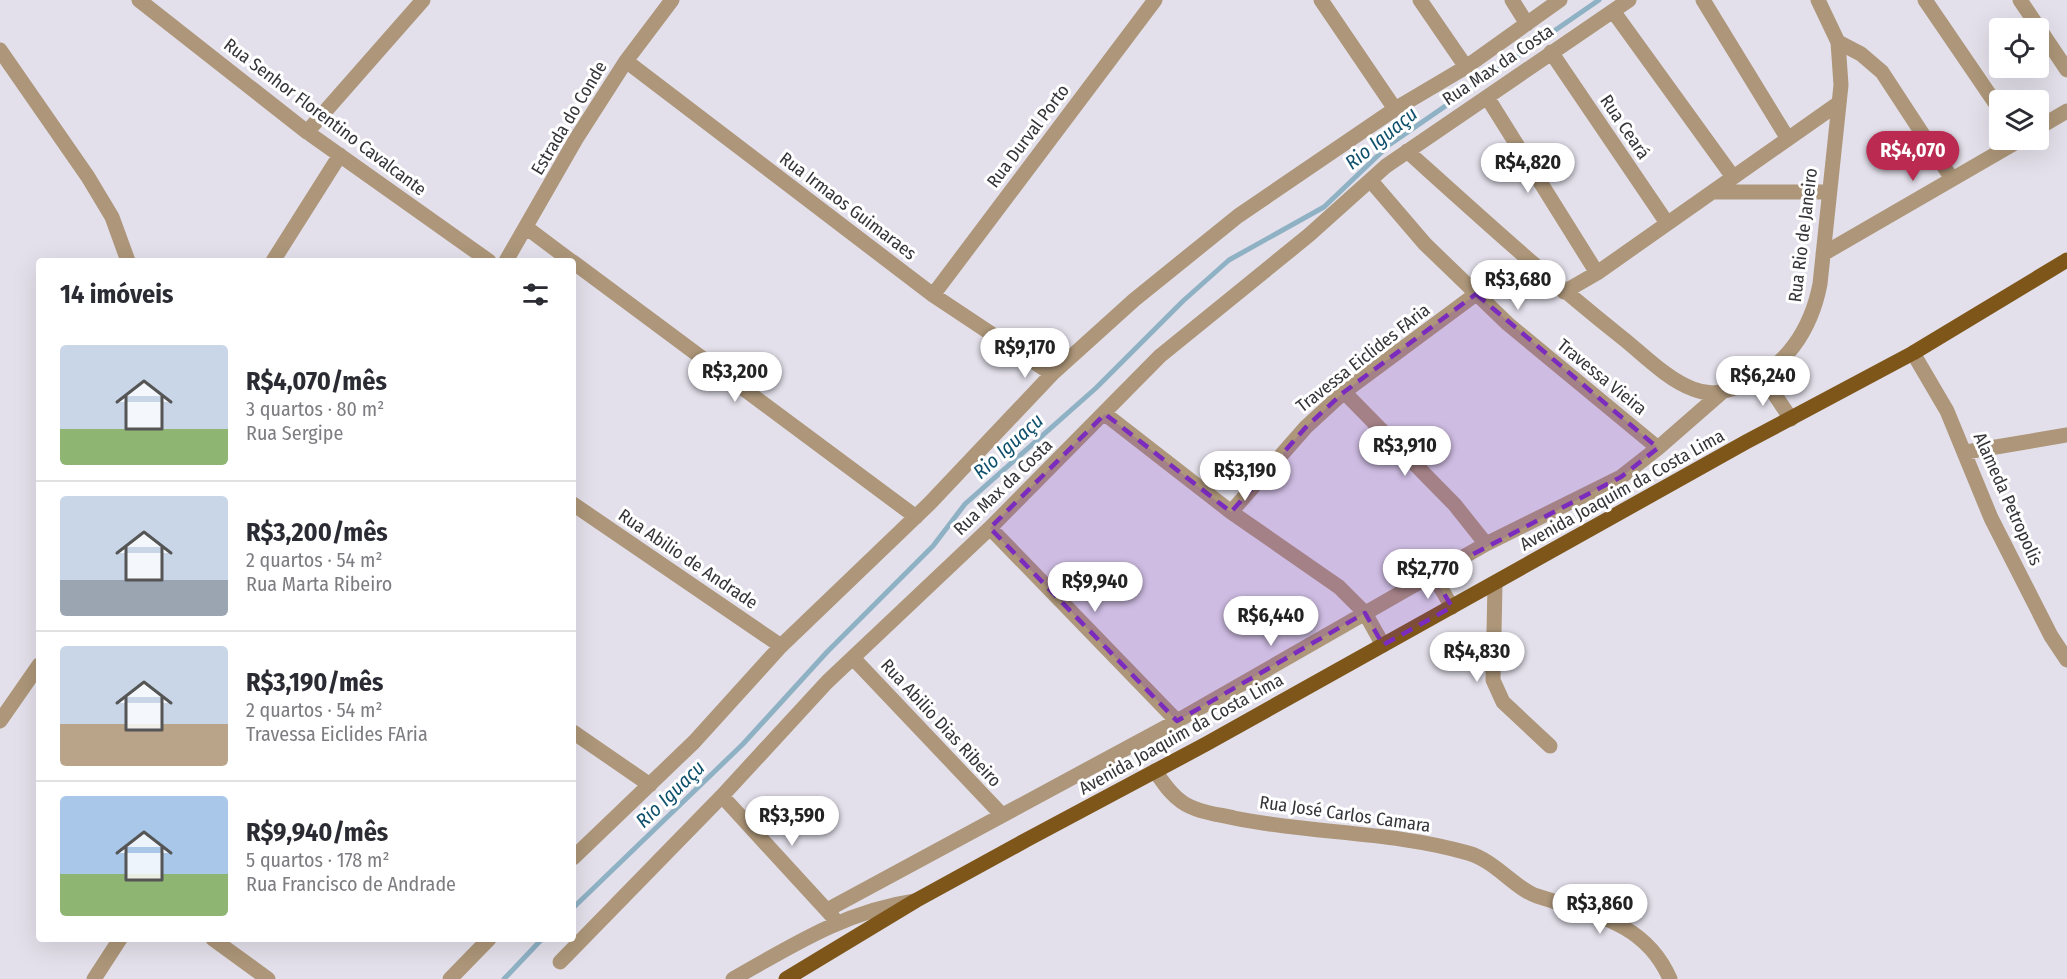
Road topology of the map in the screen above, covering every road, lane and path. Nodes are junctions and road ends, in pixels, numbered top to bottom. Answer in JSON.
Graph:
{"nodes":[{"id":1,"x":139,"y":0,"type":"edge"},
{"id":2,"x":423,"y":0,"type":"edge"},
{"id":3,"x":672,"y":0,"type":"edge"},
{"id":4,"x":1155,"y":0,"type":"edge"},
{"id":5,"x":1321,"y":0,"type":"edge"},
{"id":6,"x":1420,"y":0,"type":"edge"},
{"id":7,"x":1512,"y":0,"type":"edge"},
{"id":8,"x":1560,"y":0,"type":"edge"},
{"id":9,"x":1629,"y":0,"type":"edge"},
{"id":10,"x":1703,"y":0,"type":"edge"},
{"id":11,"x":1818,"y":0,"type":"edge"},
{"id":12,"x":1925,"y":0,"type":"edge"},
{"id":13,"x":2020,"y":0,"type":"edge"},
{"id":14,"x":1613,"y":11,"type":"junction"},
{"id":15,"x":1527,"y":24,"type":"junction"},
{"id":16,"x":1838,"y":42,"type":"junction"},
{"id":17,"x":0,"y":50,"type":"edge"},
{"id":18,"x":1551,"y":52,"type":"junction"},
{"id":19,"x":626,"y":61,"type":"junction"},
{"id":20,"x":1466,"y":68,"type":"junction"},
{"id":21,"x":2067,"y":70,"type":"edge"},
{"id":22,"x":1989,"y":94,"type":"edge"},
{"id":23,"x":1487,"y":98,"type":"junction"},
{"id":24,"x":1839,"y":103,"type":"junction"},
{"id":25,"x":1395,"y":110,"type":"junction"},
{"id":26,"x":2067,"y":111,"type":"edge"},
{"id":27,"x":2049,"y":122,"type":"edge"},
{"id":28,"x":307,"y":132,"type":"junction"},
{"id":29,"x":1788,"y":139,"type":"junction"},
{"id":30,"x":2003,"y":150,"type":"edge"},
{"id":31,"x":1407,"y":151,"type":"junction"},
{"id":32,"x":340,"y":155,"type":"junction"},
{"id":33,"x":1733,"y":177,"type":"junction"},
{"id":34,"x":1952,"y":179,"type":"junction"},
{"id":35,"x":1371,"y":182,"type":"junction"},
{"id":36,"x":1712,"y":192,"type":"junction"},
{"id":37,"x":1829,"y":192,"type":"junction"},
{"id":38,"x":1667,"y":224,"type":"junction"},
{"id":39,"x":527,"y":228,"type":"junction"},
{"id":40,"x":1823,"y":254,"type":"junction"},
{"id":41,"x":127,"y":258,"type":"edge"},
{"id":42,"x":275,"y":258,"type":"edge"},
{"id":43,"x":485,"y":258,"type":"edge"},
{"id":44,"x":508,"y":258,"type":"edge"},
{"id":45,"x":567,"y":258,"type":"edge"},
{"id":46,"x":2067,"y":260,"type":"edge"},
{"id":47,"x":576,"y":265,"type":"edge"},
{"id":48,"x":1597,"y":273,"type":"junction"},
{"id":49,"x":1564,"y":292,"type":"junction"},
{"id":50,"x":1476,"y":294,"type":"junction"},
{"id":51,"x":933,"y":296,"type":"junction"},
{"id":52,"x":1913,"y":353,"type":"junction"},
{"id":53,"x":1052,"y":374,"type":"junction"},
{"id":54,"x":1763,"y":377,"type":"junction"},
{"id":55,"x":1344,"y":392,"type":"junction"},
{"id":56,"x":1721,"y":393,"type":"junction"},
{"id":57,"x":1105,"y":414,"type":"junction"},
{"id":58,"x":1791,"y":419,"type":"junction"},
{"id":59,"x":2067,"y":435,"type":"edge"},
{"id":60,"x":1658,"y":448,"type":"junction"},
{"id":61,"x":1966,"y":452,"type":"junction"},
{"id":62,"x":576,"y":506,"type":"edge"},
{"id":63,"x":1230,"y":512,"type":"junction"},
{"id":64,"x":916,"y":517,"type":"junction"},
{"id":65,"x":990,"y":528,"type":"junction"},
{"id":66,"x":1486,"y":544,"type":"junction"},
{"id":67,"x":1433,"y":575,"type":"junction"},
{"id":68,"x":1495,"y":584,"type":"junction"},
{"id":69,"x":1452,"y":607,"type":"junction"},
{"id":70,"x":1365,"y":613,"type":"junction"},
{"id":71,"x":1383,"y":645,"type":"junction"},
{"id":72,"x":781,"y":646,"type":"junction"},
{"id":73,"x":853,"y":658,"type":"junction"},
{"id":74,"x":2067,"y":660,"type":"edge"},
{"id":75,"x":36,"y":669,"type":"edge"},
{"id":76,"x":0,"y":721,"type":"edge"},
{"id":77,"x":1177,"y":721,"type":"junction"},
{"id":78,"x":576,"y":734,"type":"edge"},
{"id":79,"x":1550,"y":746,"type":"dead end"},
{"id":80,"x":1155,"y":771,"type":"junction"},
{"id":81,"x":650,"y":784,"type":"junction"},
{"id":82,"x":722,"y":796,"type":"junction"},
{"id":83,"x":1002,"y":815,"type":"junction"},
{"id":84,"x":576,"y":855,"type":"edge"},
{"id":85,"x":915,"y":901,"type":"junction"},
{"id":86,"x":832,"y":916,"type":"junction"},
{"id":87,"x":118,"y":942,"type":"edge"},
{"id":88,"x":217,"y":942,"type":"edge"},
{"id":89,"x":486,"y":942,"type":"edge"},
{"id":90,"x":560,"y":962,"type":"dead end"},
{"id":91,"x":93,"y":978,"type":"edge"},
{"id":92,"x":268,"y":979,"type":"edge"},
{"id":93,"x":450,"y":979,"type":"edge"},
{"id":94,"x":733,"y":979,"type":"edge"},
{"id":95,"x":786,"y":979,"type":"edge"},
{"id":96,"x":1670,"y":979,"type":"edge"}],
"edges":[{"from":1,"to":28,"type":"street","name":"Rua Senhor Florentino Cavalcante"},
{"from":2,"to":28,"type":"street"},
{"from":3,"to":19,"type":"street","name":"Estrada do Conde"},
{"from":4,"to":51,"type":"street","name":"Rua Durval Porto"},
{"from":5,"to":25,"type":"street"},
{"from":6,"to":20,"type":"street"},
{"from":7,"to":15,"type":"street"},
{"from":8,"to":15,"type":"street","name":"Rua Max da Costa"},
{"from":9,"to":14,"type":"street","name":"Rua Max da Costa"},
{"from":10,"to":29,"type":"street"},
{"from":11,"to":16,"type":"street","name":"Rua Rio de Janeiro"},
{"from":12,"to":22,"type":"street"},
{"from":13,"to":21,"type":"street"},
{"from":14,"to":18,"type":"street","name":"Rua Max da Costa"},
{"from":14,"to":33,"type":"street"},
{"from":15,"to":20,"type":"street","name":"Rua Max da Costa"},
{"from":16,"to":24,"type":"street","name":"Rua Rio de Janeiro"},
{"from":16,"to":34,"type":"street"},
{"from":17,"to":41,"type":"street"},
{"from":18,"to":23,"type":"street","name":"Rua Max da Costa"},
{"from":18,"to":38,"type":"street","name":"Rua Ceará"},
{"from":19,"to":39,"type":"street","name":"Estrada do Conde"},
{"from":19,"to":51,"type":"street","name":"Rua Irmaos Guimaraes"},
{"from":20,"to":25,"type":"street","name":"Rua Max da Costa"},
{"from":23,"to":31,"type":"street","name":"Rua Max da Costa"},
{"from":23,"to":48,"type":"street"},
{"from":24,"to":29,"type":"street"},
{"from":24,"to":37,"type":"street","name":"Rua Rio de Janeiro"},
{"from":25,"to":53,"type":"street","name":"Rua Max da Costa"},
{"from":26,"to":27,"type":"street"},
{"from":28,"to":32,"type":"street","name":"Rua Senhor Florentino Cavalcante"},
{"from":29,"to":33,"type":"street"},
{"from":30,"to":34,"type":"street"},
{"from":31,"to":35,"type":"street","name":"Rua Max da Costa"},
{"from":31,"to":49,"type":"street"},
{"from":32,"to":42,"type":"street"},
{"from":32,"to":43,"type":"street","name":"Rua Senhor Florentino Cavalcante"},
{"from":33,"to":36,"type":"street"},
{"from":34,"to":40,"type":"street"},
{"from":35,"to":50,"type":"street","name":"Travessa Vieira"},
{"from":35,"to":57,"type":"street","name":"Rua Max da Costa"},
{"from":36,"to":37,"type":"street"},
{"from":36,"to":38,"type":"street"},
{"from":37,"to":40,"type":"street","name":"Rua Rio de Janeiro"},
{"from":38,"to":48,"type":"street"},
{"from":39,"to":44,"type":"street","name":"Estrada do Conde"},
{"from":39,"to":45,"type":"street"},
{"from":40,"to":54,"type":"street","name":"Rua Rio de Janeiro"},
{"from":46,"to":52,"type":"main road","name":"Avenida Joaquim da Costa Lima"},
{"from":47,"to":64,"type":"street"},
{"from":48,"to":49,"type":"street"},
{"from":49,"to":56,"type":"street"},
{"from":50,"to":55,"type":"street","name":"Travessa Eiclides FAria"},
{"from":50,"to":60,"type":"street","name":"Travessa Vieira"},
{"from":51,"to":53,"type":"street","name":"Rua Irmaos Guimaraes"},
{"from":52,"to":58,"type":"main road","name":"Avenida Joaquim da Costa Lima"},
{"from":52,"to":61,"type":"street","name":"Alameda Petropolis"},
{"from":53,"to":64,"type":"street","name":"Rua Max da Costa"},
{"from":54,"to":56,"type":"street"},
{"from":54,"to":58,"type":"street"},
{"from":55,"to":63,"type":"street","name":"Travessa Eiclides FAria"},
{"from":55,"to":66,"type":"street"},
{"from":56,"to":60,"type":"street"},
{"from":57,"to":63,"type":"street"},
{"from":57,"to":65,"type":"street","name":"Rua Max da Costa"},
{"from":58,"to":68,"type":"main road","name":"Avenida Joaquim da Costa Lima"},
{"from":59,"to":61,"type":"street"},
{"from":60,"to":66,"type":"street"},
{"from":61,"to":74,"type":"street","name":"Alameda Petropolis"},
{"from":62,"to":72,"type":"street","name":"Rua Abilio de Andrade"},
{"from":63,"to":70,"type":"street"},
{"from":64,"to":72,"type":"street","name":"Rua Max da Costa"},
{"from":65,"to":73,"type":"street","name":"Rua Max da Costa"},
{"from":65,"to":77,"type":"street"},
{"from":66,"to":67,"type":"street"},
{"from":67,"to":69,"type":"street"},
{"from":67,"to":70,"type":"street"},
{"from":68,"to":69,"type":"main road","name":"Avenida Joaquim da Costa Lima"},
{"from":68,"to":79,"type":"street"},
{"from":69,"to":71,"type":"main road","name":"Avenida Joaquim da Costa Lima"},
{"from":70,"to":71,"type":"street"},
{"from":70,"to":77,"type":"street"},
{"from":71,"to":80,"type":"main road","name":"Avenida Joaquim da Costa Lima"},
{"from":72,"to":81,"type":"street","name":"Rua Max da Costa"},
{"from":73,"to":82,"type":"street","name":"Rua Max da Costa"},
{"from":73,"to":83,"type":"street","name":"Rua Abilio Dias Ribeiro"},
{"from":75,"to":76,"type":"street"},
{"from":77,"to":83,"type":"street"},
{"from":78,"to":81,"type":"street"},
{"from":80,"to":85,"type":"main road","name":"Avenida Joaquim da Costa Lima"},
{"from":80,"to":96,"type":"street","name":"Rua José Carlos Camara"},
{"from":81,"to":84,"type":"street","name":"Rua Max da Costa"},
{"from":82,"to":86,"type":"street"},
{"from":82,"to":90,"type":"street","name":"Rua Max da Costa"},
{"from":83,"to":86,"type":"street"},
{"from":85,"to":86,"type":"street"},
{"from":85,"to":95,"type":"main road","name":"Avenida Joaquim da Costa Lima"},
{"from":86,"to":94,"type":"street"},
{"from":87,"to":91,"type":"street"},
{"from":88,"to":92,"type":"street"},
{"from":89,"to":93,"type":"street"}]}
